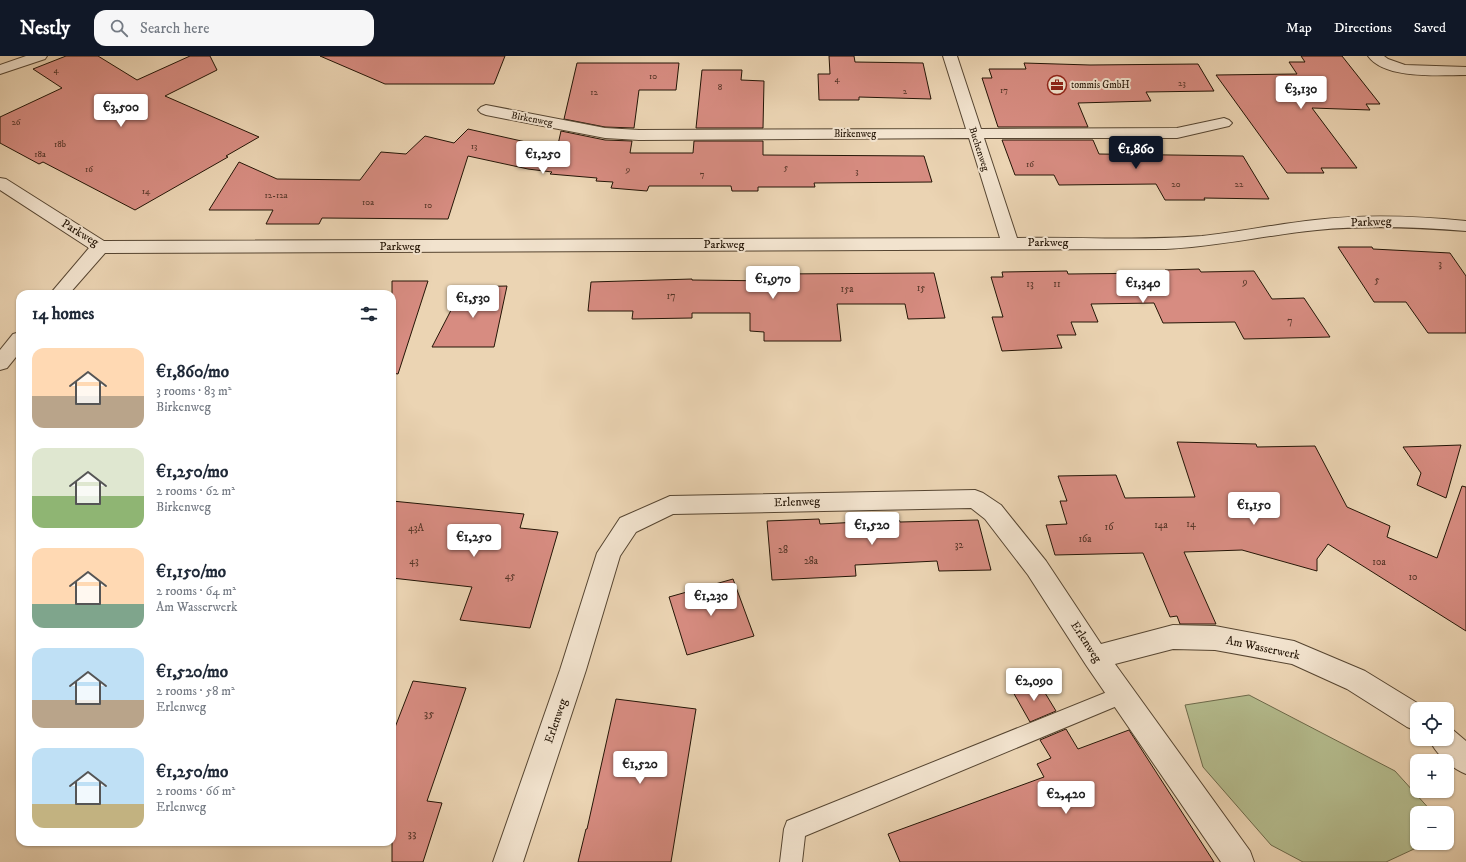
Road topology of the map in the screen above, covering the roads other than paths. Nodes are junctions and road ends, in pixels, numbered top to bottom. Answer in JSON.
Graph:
{"nodes":[{"id":1,"x":40,"y":56,"type":"edge"},
{"id":2,"x":950,"y":56,"type":"edge"},
{"id":3,"x":1375,"y":56,"type":"edge"},
{"id":4,"x":0,"y":70,"type":"edge"},
{"id":5,"x":1466,"y":71,"type":"edge"},
{"id":6,"x":486,"y":110,"type":"dead end"},
{"id":7,"x":1224,"y":123,"type":"dead end"},
{"id":8,"x":974,"y":134,"type":"junction"},
{"id":9,"x":0,"y":183,"type":"edge"},
{"id":10,"x":1466,"y":226,"type":"edge"},
{"id":11,"x":1010,"y":242,"type":"junction"},
{"id":12,"x":100,"y":247,"type":"junction"},
{"id":13,"x":62,"y":290,"type":"edge"},
{"id":14,"x":16,"y":344,"type":"edge"},
{"id":15,"x":0,"y":363,"type":"edge"},
{"id":16,"x":1095,"y":657,"type":"junction"},
{"id":17,"x":1122,"y":695,"type":"junction"},
{"id":18,"x":1410,"y":714,"type":"edge"},
{"id":19,"x":1451,"y":746,"type":"edge"},
{"id":20,"x":1466,"y":760,"type":"edge"},
{"id":21,"x":508,"y":862,"type":"edge"},
{"id":22,"x":791,"y":862,"type":"edge"},
{"id":23,"x":1239,"y":862,"type":"edge"}],
"edges":[{"from":1,"to":4,"type":"street"},
{"from":2,"to":8,"type":"street","name":"Buchenweg"},
{"from":3,"to":5,"type":"street"},
{"from":6,"to":8,"type":"street","name":"Birkenweg"},
{"from":7,"to":8,"type":"street","name":"Birkenweg"},
{"from":8,"to":11,"type":"street","name":"Buchenweg"},
{"from":9,"to":12,"type":"street","name":"Parkweg"},
{"from":10,"to":11,"type":"street","name":"Parkweg"},
{"from":11,"to":12,"type":"street","name":"Parkweg"},
{"from":12,"to":13,"type":"street"},
{"from":14,"to":15,"type":"street"},
{"from":16,"to":17,"type":"street","name":"Erlenweg"},
{"from":16,"to":18,"type":"street","name":"Am Wasserwerk"},
{"from":16,"to":21,"type":"street","name":"Erlenweg"},
{"from":17,"to":22,"type":"lane"},
{"from":17,"to":23,"type":"street","name":"Erlenweg"},
{"from":19,"to":20,"type":"street"}]}
